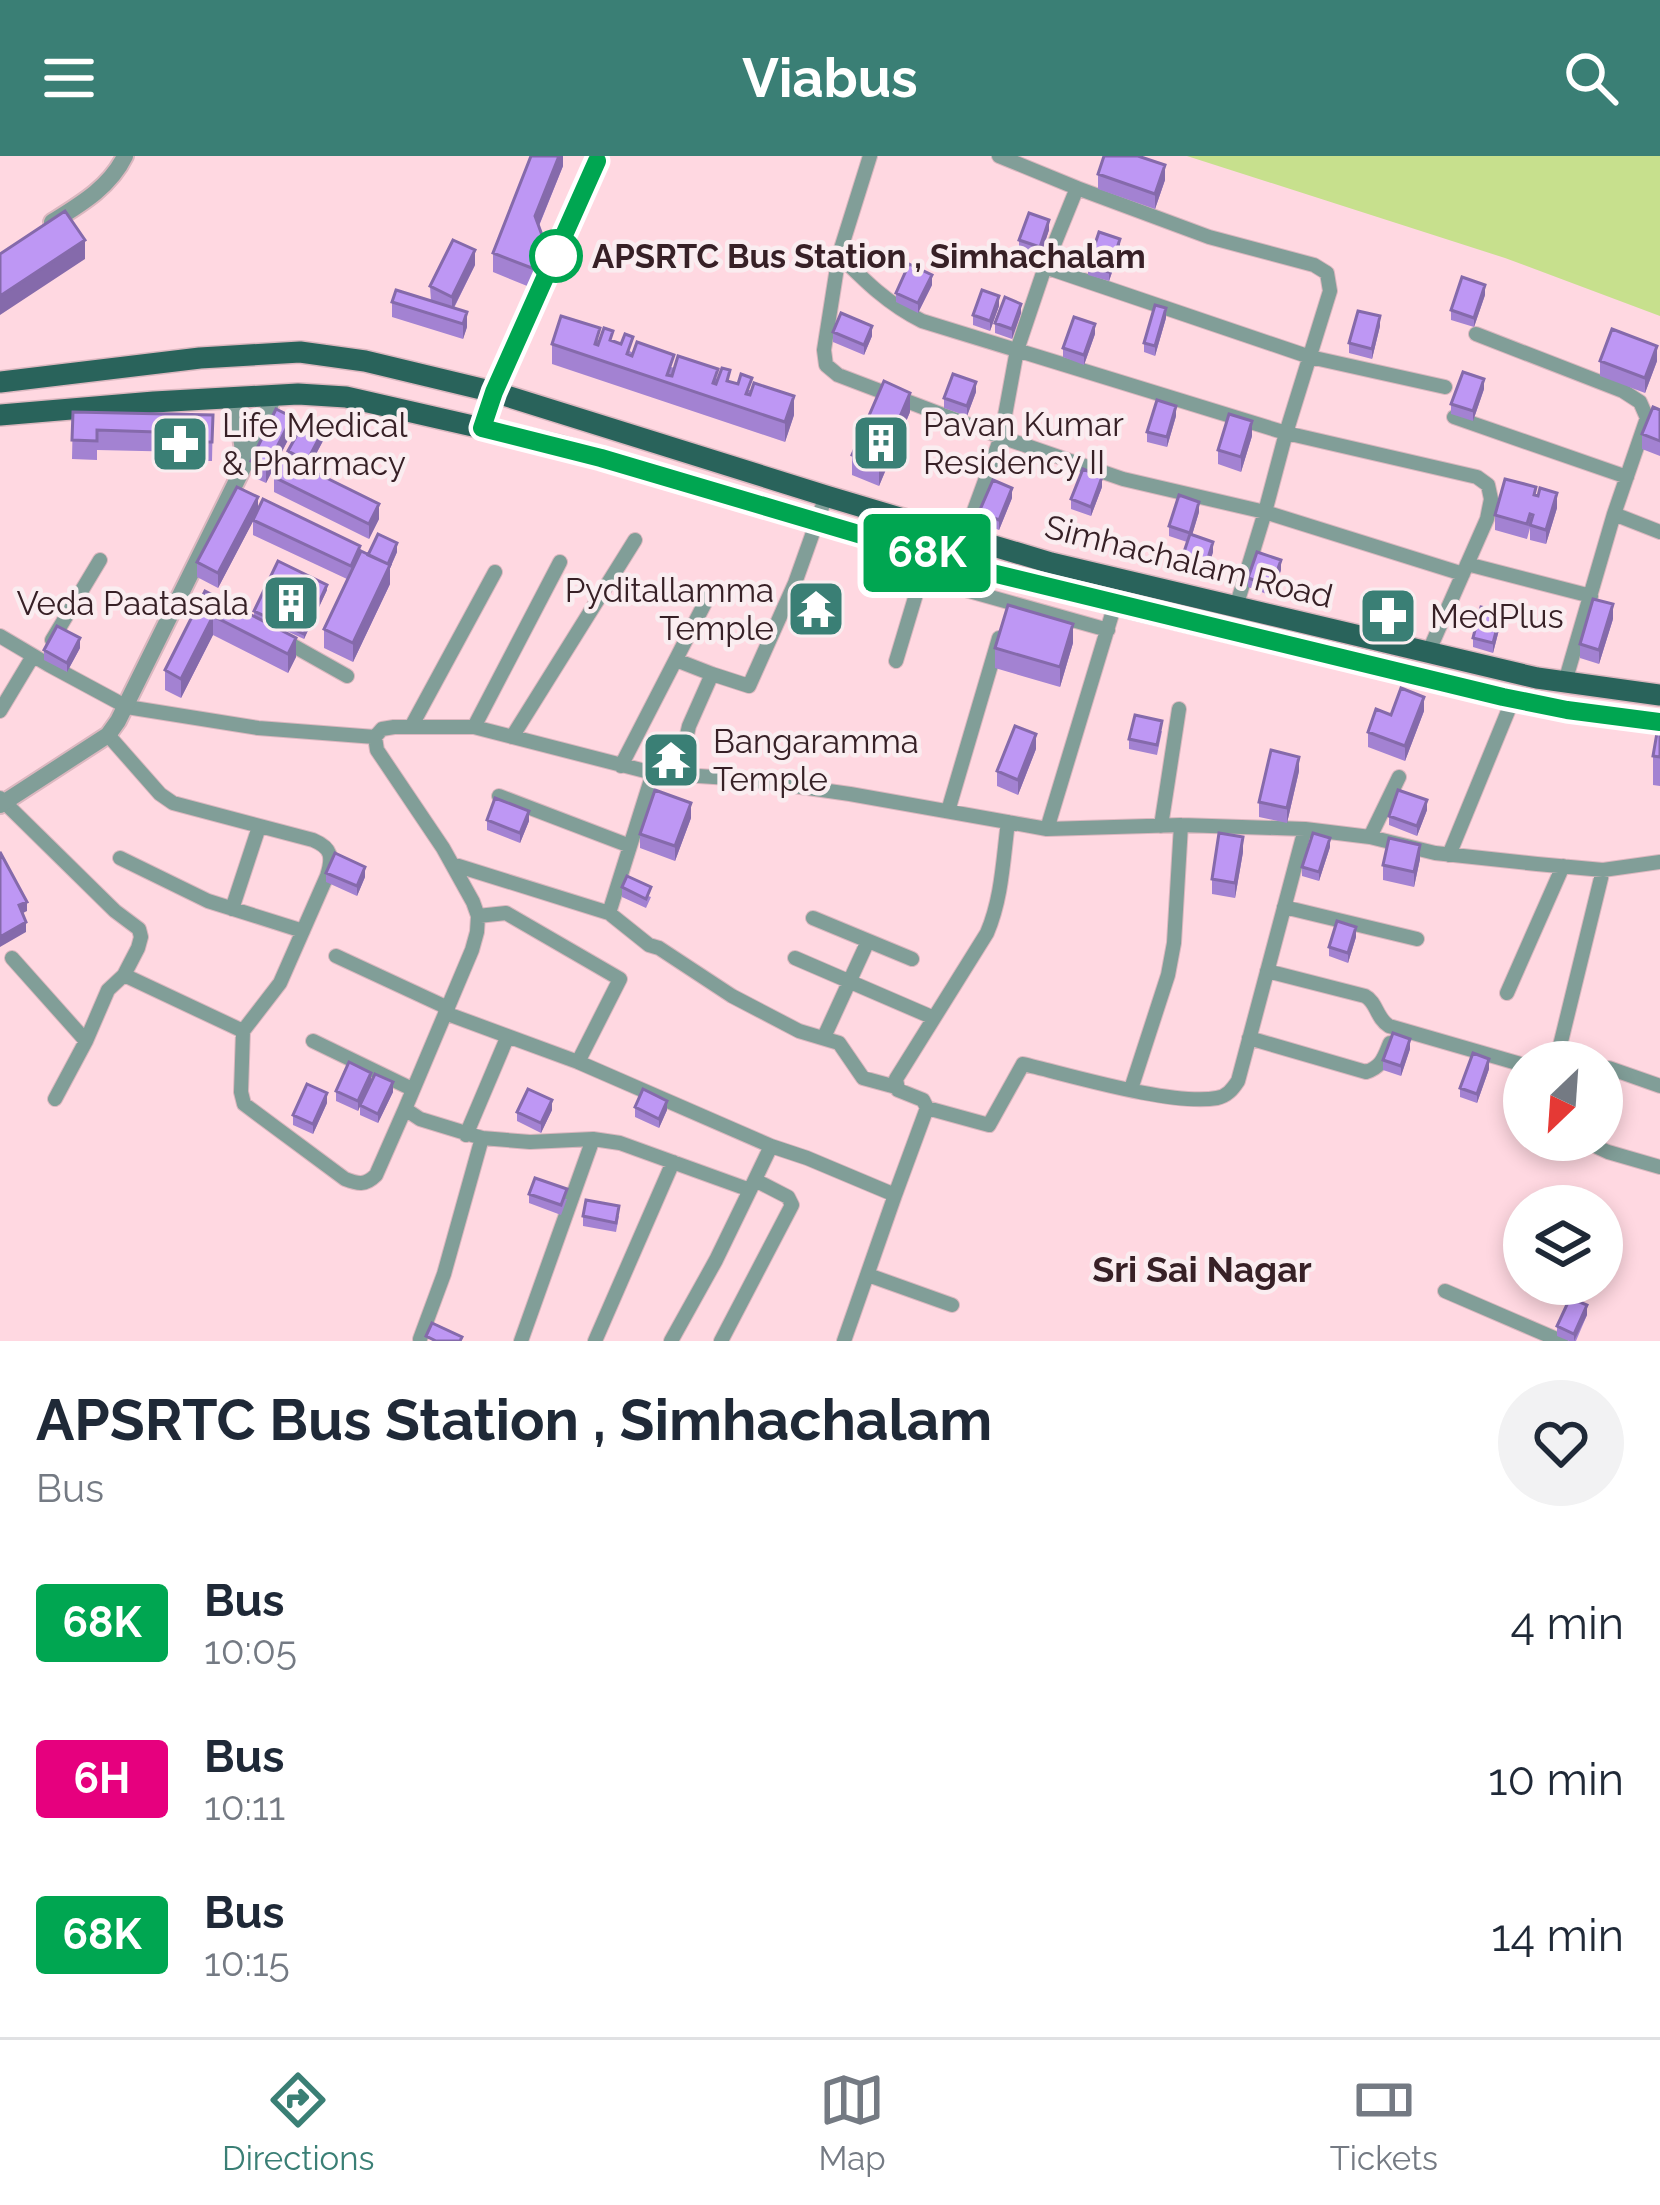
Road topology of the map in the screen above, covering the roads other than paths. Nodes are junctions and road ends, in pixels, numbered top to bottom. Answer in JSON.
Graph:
{"nodes":[{"id":1,"x":125,"y":156,"type":"edge"},
{"id":2,"x":870,"y":156,"type":"edge"},
{"id":3,"x":999,"y":156,"type":"edge"},
{"id":4,"x":1077,"y":188,"type":"junction"},
{"id":5,"x":44,"y":227,"type":"edge"},
{"id":6,"x":838,"y":255,"type":"junction"},
{"id":7,"x":1045,"y":267,"type":"junction"},
{"id":8,"x":1476,"y":334,"type":"dead end"},
{"id":9,"x":1017,"y":350,"type":"junction"},
{"id":10,"x":271,"y":354,"type":"junction"},
{"id":11,"x":232,"y":356,"type":"junction"},
{"id":12,"x":1310,"y":357,"type":"junction"},
{"id":13,"x":62,"y":375,"type":"junction"},
{"id":14,"x":0,"y":382,"type":"edge"},
{"id":15,"x":1445,"y":387,"type":"dead end"},
{"id":16,"x":494,"y":392,"type":"junction"},
{"id":17,"x":274,"y":395,"type":"junction"},
{"id":18,"x":235,"y":398,"type":"junction"},
{"id":19,"x":63,"y":410,"type":"junction"},
{"id":20,"x":0,"y":415,"type":"edge"},
{"id":21,"x":1454,"y":417,"type":"edge"},
{"id":22,"x":482,"y":428,"type":"junction"},
{"id":23,"x":1286,"y":433,"type":"junction"},
{"id":24,"x":1001,"y":437,"type":"junction"},
{"id":25,"x":245,"y":464,"type":"junction"},
{"id":26,"x":1627,"y":477,"type":"junction"},
{"id":27,"x":826,"y":496,"type":"junction"},
{"id":28,"x":1265,"y":512,"type":"junction"},
{"id":29,"x":1614,"y":514,"type":"junction"},
{"id":30,"x":818,"y":520,"type":"junction"},
{"id":31,"x":1660,"y":532,"type":"edge"},
{"id":32,"x":964,"y":538,"type":"junction"},
{"id":33,"x":635,"y":540,"type":"dead end"},
{"id":34,"x":100,"y":560,"type":"dead end"},
{"id":35,"x":560,"y":562,"type":"dead end"},
{"id":36,"x":1465,"y":569,"type":"junction"},
{"id":37,"x":495,"y":572,"type":"dead end"},
{"id":38,"x":1122,"y":580,"type":"junction"},
{"id":39,"x":187,"y":585,"type":"junction"},
{"id":40,"x":207,"y":596,"type":"edge"},
{"id":41,"x":1591,"y":596,"type":"junction"},
{"id":42,"x":708,"y":597,"type":"dead end"},
{"id":43,"x":1010,"y":602,"type":"junction"},
{"id":44,"x":1115,"y":604,"type":"junction"},
{"id":45,"x":1237,"y":607,"type":"junction"},
{"id":46,"x":267,"y":630,"type":"edge"},
{"id":47,"x":1108,"y":630,"type":"junction"},
{"id":48,"x":0,"y":636,"type":"edge"},
{"id":49,"x":1428,"y":652,"type":"junction"},
{"id":50,"x":37,"y":658,"type":"junction"},
{"id":51,"x":676,"y":660,"type":"junction"},
{"id":52,"x":896,"y":661,"type":"dead end"},
{"id":53,"x":712,"y":674,"type":"junction"},
{"id":54,"x":346,"y":676,"type":"dead end"},
{"id":55,"x":1565,"y":682,"type":"junction"},
{"id":56,"x":1660,"y":695,"type":"edge"},
{"id":57,"x":1513,"y":699,"type":"junction"},
{"id":58,"x":128,"y":707,"type":"junction"},
{"id":59,"x":1179,"y":709,"type":"dead end"},
{"id":60,"x":0,"y":710,"type":"edge"},
{"id":61,"x":1660,"y":722,"type":"edge"},
{"id":62,"x":411,"y":727,"type":"junction"},
{"id":63,"x":474,"y":727,"type":"junction"},
{"id":64,"x":108,"y":735,"type":"junction"},
{"id":65,"x":375,"y":737,"type":"junction"},
{"id":66,"x":512,"y":737,"type":"junction"},
{"id":67,"x":621,"y":766,"type":"junction"},
{"id":68,"x":653,"y":773,"type":"junction"},
{"id":69,"x":678,"y":775,"type":"junction"},
{"id":70,"x":1399,"y":777,"type":"dead end"},
{"id":71,"x":499,"y":796,"type":"edge"},
{"id":72,"x":2,"y":802,"type":"edge"},
{"id":73,"x":948,"y":811,"type":"junction"},
{"id":74,"x":1008,"y":822,"type":"junction"},
{"id":75,"x":1181,"y":825,"type":"junction"},
{"id":76,"x":1161,"y":826,"type":"junction"},
{"id":77,"x":260,"y":827,"type":"junction"},
{"id":78,"x":1047,"y":829,"type":"junction"},
{"id":79,"x":1305,"y":829,"type":"junction"},
{"id":80,"x":1370,"y":837,"type":"junction"},
{"id":81,"x":630,"y":846,"type":"junction"},
{"id":82,"x":1449,"y":855,"type":"junction"},
{"id":83,"x":120,"y":858,"type":"dead end"},
{"id":84,"x":1660,"y":862,"type":"edge"},
{"id":85,"x":452,"y":864,"type":"junction"},
{"id":86,"x":1563,"y":866,"type":"junction"},
{"id":87,"x":1603,"y":869,"type":"junction"},
{"id":88,"x":1284,"y":907,"type":"junction"},
{"id":89,"x":232,"y":910,"type":"junction"},
{"id":90,"x":609,"y":913,"type":"junction"},
{"id":91,"x":478,"y":916,"type":"junction"},
{"id":92,"x":813,"y":918,"type":"dead end"},
{"id":93,"x":304,"y":931,"type":"junction"},
{"id":94,"x":1417,"y":939,"type":"dead end"},
{"id":95,"x":868,"y":941,"type":"junction"},
{"id":96,"x":335,"y":956,"type":"dead end"},
{"id":97,"x":13,"y":958,"type":"dead end"},
{"id":98,"x":795,"y":958,"type":"dead end"},
{"id":99,"x":913,"y":959,"type":"dead end"},
{"id":100,"x":1267,"y":971,"type":"junction"},
{"id":101,"x":124,"y":975,"type":"junction"},
{"id":102,"x":849,"y":982,"type":"junction"},
{"id":103,"x":1507,"y":993,"type":"dead end"},
{"id":104,"x":447,"y":1010,"type":"junction"},
{"id":105,"x":934,"y":1018,"type":"junction"},
{"id":106,"x":1396,"y":1028,"type":"junction"},
{"id":107,"x":243,"y":1031,"type":"junction"},
{"id":108,"x":824,"y":1037,"type":"junction"},
{"id":109,"x":507,"y":1038,"type":"junction"},
{"id":110,"x":1249,"y":1038,"type":"junction"},
{"id":111,"x":86,"y":1041,"type":"junction"},
{"id":112,"x":313,"y":1041,"type":"dead end"},
{"id":113,"x":1561,"y":1041,"type":"edge"},
{"id":114,"x":1503,"y":1059,"type":"edge"},
{"id":115,"x":578,"y":1062,"type":"junction"},
{"id":116,"x":1623,"y":1073,"type":"edge"},
{"id":117,"x":1660,"y":1086,"type":"edge"},
{"id":118,"x":896,"y":1087,"type":"junction"},
{"id":119,"x":412,"y":1089,"type":"junction"},
{"id":120,"x":1132,"y":1089,"type":"junction"},
{"id":121,"x":55,"y":1099,"type":"dead end"},
{"id":122,"x":927,"y":1108,"type":"junction"},
{"id":123,"x":405,"y":1109,"type":"junction"},
{"id":124,"x":474,"y":1136,"type":"junction"},
{"id":125,"x":593,"y":1139,"type":"junction"},
{"id":126,"x":771,"y":1146,"type":"junction"},
{"id":127,"x":1623,"y":1156,"type":"edge"},
{"id":128,"x":674,"y":1162,"type":"junction"},
{"id":129,"x":1660,"y":1167,"type":"edge"},
{"id":130,"x":752,"y":1185,"type":"junction"},
{"id":131,"x":895,"y":1195,"type":"junction"},
{"id":132,"x":868,"y":1275,"type":"junction"},
{"id":133,"x":1444,"y":1292,"type":"dead end"},
{"id":134,"x":952,"y":1305,"type":"dead end"},
{"id":135,"x":420,"y":1339,"type":"edge"},
{"id":136,"x":521,"y":1341,"type":"edge"},
{"id":137,"x":596,"y":1341,"type":"edge"},
{"id":138,"x":671,"y":1341,"type":"edge"},
{"id":139,"x":721,"y":1341,"type":"edge"},
{"id":140,"x":844,"y":1341,"type":"edge"},
{"id":141,"x":1561,"y":1341,"type":"edge"}],
"edges":[{"from":1,"to":5,"type":"street"},
{"from":2,"to":6,"type":"street"},
{"from":3,"to":4,"type":"street"},
{"from":4,"to":7,"type":"street"},
{"from":4,"to":12,"type":"street"},
{"from":6,"to":9,"type":"street"},
{"from":6,"to":24,"type":"street"},
{"from":7,"to":9,"type":"street"},
{"from":7,"to":12,"type":"street"},
{"from":8,"to":26,"type":"street"},
{"from":9,"to":23,"type":"street"},
{"from":9,"to":24,"type":"street"},
{"from":10,"to":11,"type":"main road","name":"Simhachalam Road"},
{"from":10,"to":16,"type":"main road","name":"Simhachalam Road"},
{"from":10,"to":17,"type":"main road"},
{"from":11,"to":13,"type":"main road","name":"Simhachalam Road"},
{"from":11,"to":18,"type":"main road"},
{"from":12,"to":15,"type":"street"},
{"from":12,"to":23,"type":"street"},
{"from":13,"to":14,"type":"main road","name":"Simhachalam Road"},
{"from":13,"to":19,"type":"main road"},
{"from":16,"to":22,"type":"main road"},
{"from":16,"to":27,"type":"main road","name":"Simhachalam Road"},
{"from":17,"to":18,"type":"main road"},
{"from":17,"to":22,"type":"main road"},
{"from":17,"to":25,"type":"street"},
{"from":18,"to":19,"type":"main road"},
{"from":18,"to":25,"type":"street"},
{"from":19,"to":20,"type":"main road"},
{"from":21,"to":26,"type":"street"},
{"from":22,"to":30,"type":"main road"},
{"from":23,"to":28,"type":"street"},
{"from":23,"to":36,"type":"street"},
{"from":24,"to":28,"type":"street"},
{"from":24,"to":32,"type":"street"},
{"from":25,"to":39,"type":"street"},
{"from":26,"to":29,"type":"street"},
{"from":27,"to":30,"type":"street"},
{"from":27,"to":32,"type":"main road","name":"Simhachalam Road"},
{"from":28,"to":36,"type":"street"},
{"from":28,"to":45,"type":"street"},
{"from":29,"to":31,"type":"street"},
{"from":29,"to":41,"type":"street"},
{"from":30,"to":44,"type":"main road"},
{"from":30,"to":53,"type":"street"},
{"from":32,"to":38,"type":"main road","name":"Simhachalam Road"},
{"from":33,"to":66,"type":"street"},
{"from":34,"to":50,"type":"street"},
{"from":35,"to":63,"type":"street"},
{"from":36,"to":41,"type":"street"},
{"from":36,"to":49,"type":"street"},
{"from":37,"to":62,"type":"street"},
{"from":38,"to":44,"type":"main road"},
{"from":38,"to":45,"type":"main road","name":"Simhachalam Road"},
{"from":39,"to":40,"type":"street"},
{"from":39,"to":58,"type":"street"},
{"from":41,"to":55,"type":"street"},
{"from":42,"to":51,"type":"street"},
{"from":43,"to":47,"type":"street"},
{"from":43,"to":52,"type":"street"},
{"from":43,"to":73,"type":"street"},
{"from":44,"to":47,"type":"street"},
{"from":44,"to":57,"type":"main road"},
{"from":45,"to":49,"type":"main road","name":"Simhachalam Road"},
{"from":46,"to":54,"type":"street"},
{"from":47,"to":78,"type":"street"},
{"from":48,"to":50,"type":"street"},
{"from":49,"to":55,"type":"main road","name":"Simhachalam Road"},
{"from":50,"to":58,"type":"street"},
{"from":50,"to":60,"type":"street"},
{"from":51,"to":53,"type":"street"},
{"from":51,"to":67,"type":"street"},
{"from":53,"to":69,"type":"street"},
{"from":55,"to":56,"type":"main road","name":"Simhachalam Road"},
{"from":57,"to":61,"type":"main road"},
{"from":57,"to":82,"type":"street"},
{"from":58,"to":64,"type":"street"},
{"from":58,"to":65,"type":"street"},
{"from":59,"to":76,"type":"street"},
{"from":62,"to":63,"type":"street"},
{"from":62,"to":65,"type":"street"},
{"from":63,"to":66,"type":"street"},
{"from":64,"to":72,"type":"street"},
{"from":64,"to":77,"type":"street"},
{"from":65,"to":85,"type":"street"},
{"from":66,"to":67,"type":"street"},
{"from":67,"to":68,"type":"street"},
{"from":68,"to":69,"type":"street"},
{"from":68,"to":81,"type":"street"},
{"from":69,"to":73,"type":"street"},
{"from":70,"to":80,"type":"street"},
{"from":71,"to":81,"type":"street"},
{"from":72,"to":101,"type":"street"},
{"from":73,"to":74,"type":"street"},
{"from":74,"to":78,"type":"street"},
{"from":74,"to":105,"type":"street"},
{"from":75,"to":76,"type":"street"},
{"from":75,"to":79,"type":"street"},
{"from":75,"to":120,"type":"street"},
{"from":76,"to":78,"type":"street"},
{"from":77,"to":89,"type":"street"},
{"from":77,"to":93,"type":"street"},
{"from":79,"to":80,"type":"street"},
{"from":79,"to":88,"type":"street"},
{"from":80,"to":82,"type":"street"},
{"from":81,"to":90,"type":"street"},
{"from":82,"to":86,"type":"street"},
{"from":83,"to":89,"type":"street"},
{"from":84,"to":87,"type":"street"},
{"from":85,"to":90,"type":"street"},
{"from":85,"to":91,"type":"street"},
{"from":86,"to":87,"type":"street"},
{"from":86,"to":103,"type":"street"},
{"from":87,"to":113,"type":"street"},
{"from":88,"to":94,"type":"street"},
{"from":88,"to":100,"type":"street"},
{"from":89,"to":93,"type":"street"},
{"from":90,"to":108,"type":"street"},
{"from":91,"to":104,"type":"street"},
{"from":91,"to":115,"type":"street"},
{"from":92,"to":95,"type":"street"},
{"from":93,"to":107,"type":"street"},
{"from":95,"to":99,"type":"street"},
{"from":95,"to":102,"type":"street"},
{"from":96,"to":104,"type":"street"},
{"from":97,"to":111,"type":"street"},
{"from":98,"to":102,"type":"street"},
{"from":100,"to":106,"type":"street"},
{"from":100,"to":110,"type":"street"},
{"from":101,"to":107,"type":"street"},
{"from":101,"to":111,"type":"street"},
{"from":102,"to":105,"type":"street"},
{"from":102,"to":108,"type":"street"},
{"from":104,"to":109,"type":"street"},
{"from":104,"to":119,"type":"street"},
{"from":105,"to":118,"type":"street"},
{"from":106,"to":110,"type":"street"},
{"from":106,"to":114,"type":"street"},
{"from":107,"to":123,"type":"street"},
{"from":108,"to":118,"type":"street"},
{"from":109,"to":115,"type":"street"},
{"from":109,"to":124,"type":"street"},
{"from":110,"to":120,"type":"street"},
{"from":111,"to":121,"type":"street"},
{"from":112,"to":119,"type":"street"},
{"from":115,"to":126,"type":"street"},
{"from":116,"to":117,"type":"street"},
{"from":118,"to":122,"type":"street"},
{"from":119,"to":123,"type":"street"},
{"from":120,"to":122,"type":"street"},
{"from":122,"to":131,"type":"street"},
{"from":123,"to":124,"type":"street"},
{"from":124,"to":125,"type":"street"},
{"from":124,"to":135,"type":"street"},
{"from":125,"to":128,"type":"street"},
{"from":125,"to":136,"type":"street"},
{"from":126,"to":130,"type":"street"},
{"from":126,"to":131,"type":"street"},
{"from":127,"to":129,"type":"street"},
{"from":128,"to":130,"type":"street"},
{"from":128,"to":137,"type":"street"},
{"from":130,"to":138,"type":"street"},
{"from":130,"to":139,"type":"street"},
{"from":131,"to":132,"type":"street"},
{"from":132,"to":134,"type":"street"},
{"from":132,"to":140,"type":"street"},
{"from":133,"to":141,"type":"street"}]}
